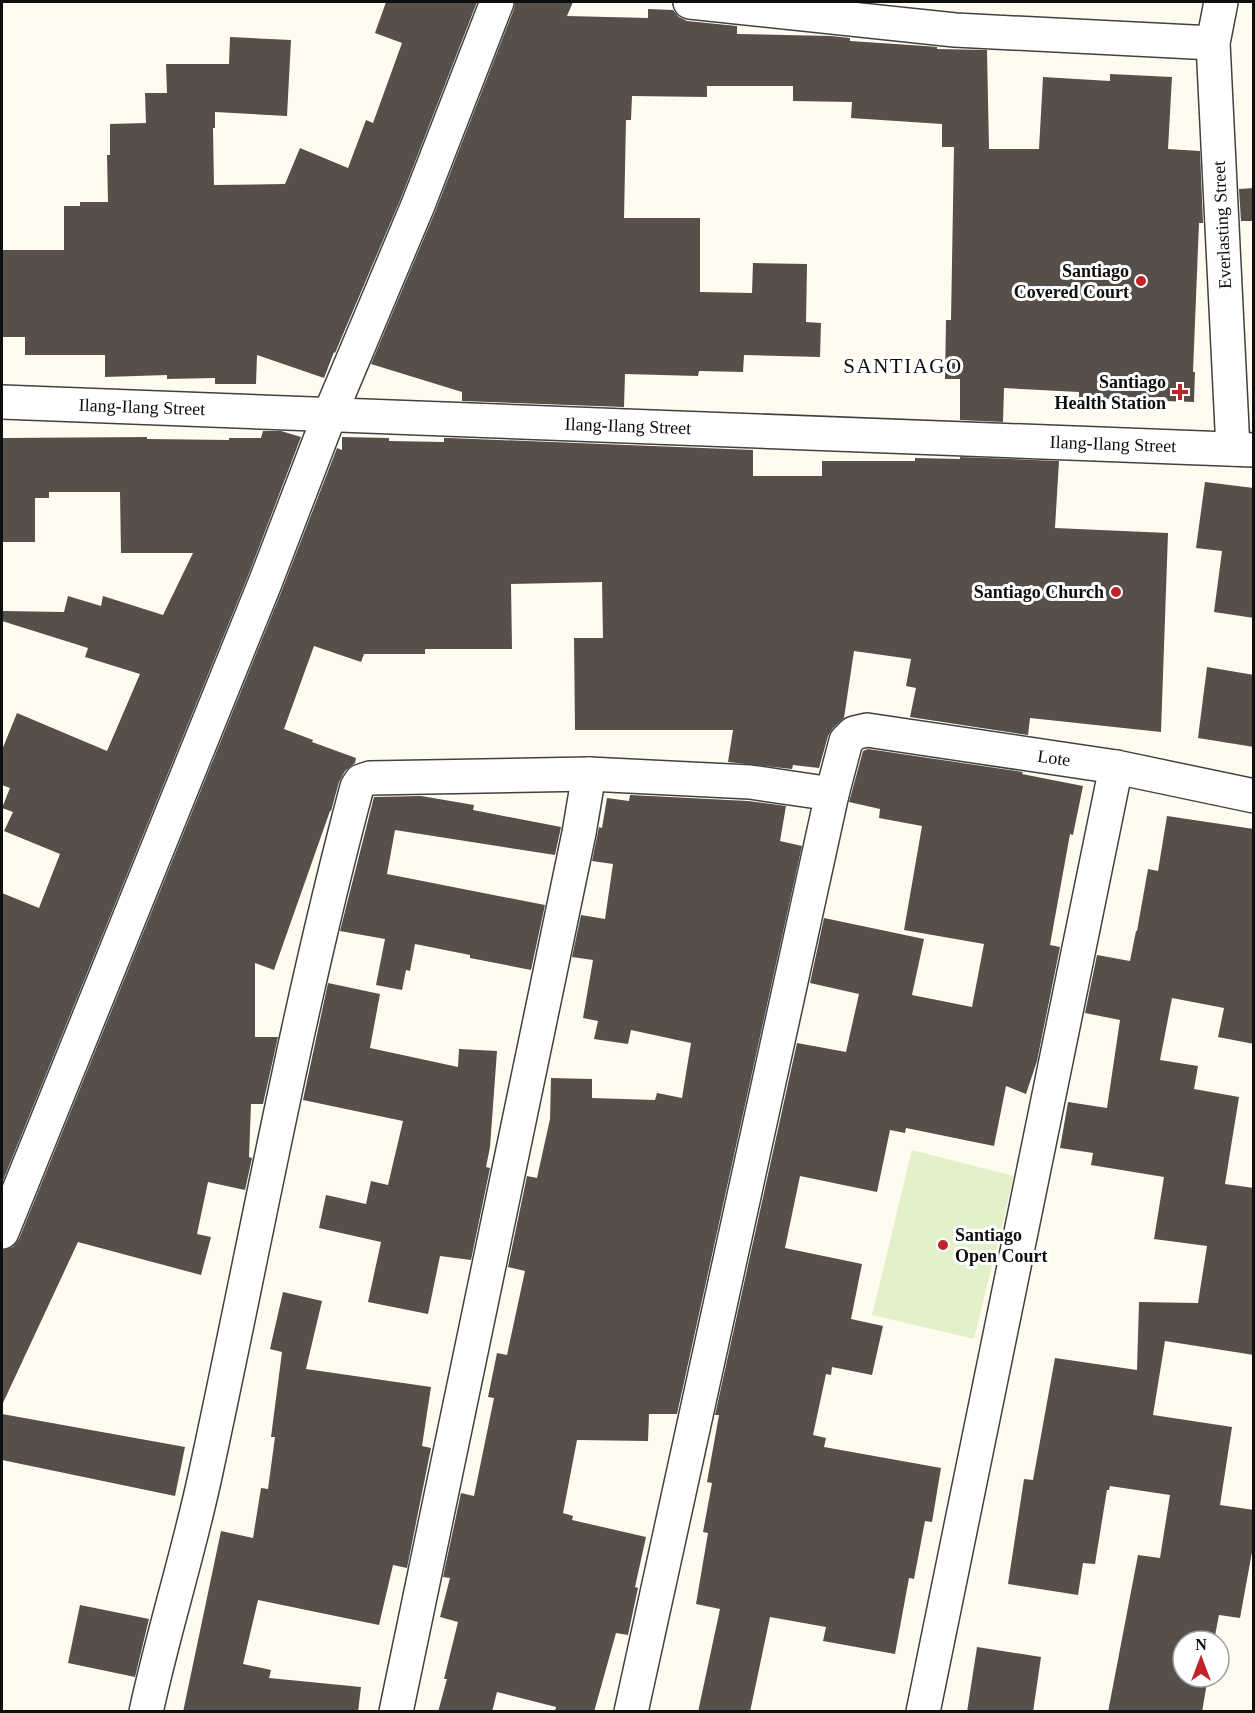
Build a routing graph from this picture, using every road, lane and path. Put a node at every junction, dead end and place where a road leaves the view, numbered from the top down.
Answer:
1 (497, 2) edge
2 (690, 2) edge
3 (1221, 2) edge
4 (729, 4) edge
5 (958, 16) edge
6 (1213, 43) junction
7 (2, 402) edge
8 (330, 414) junction
9 (1243, 450) edge
10 (1116, 767) junction
11 (589, 774) junction
12 (832, 794) junction
13 (1254, 796) edge
14 (2, 1232) edge
15 (146, 1712) edge
16 (396, 1712) edge
17 (632, 1712) edge
18 (923, 1712) edge

1 - 8 street
2 - 4 street
3 - 6 street, Everlasting Street
4 - 5 street
5 - 6 street
6 - 9 street, Everlasting Street
7 - 8 street, Ilang-Ilang Street
8 - 9 street, Ilang-Ilang Street
8 - 14 street
10 - 12 street, Lote
10 - 13 street, Lote
10 - 18 street
11 - 12 street
11 - 15 street
11 - 16 street
12 - 17 street

